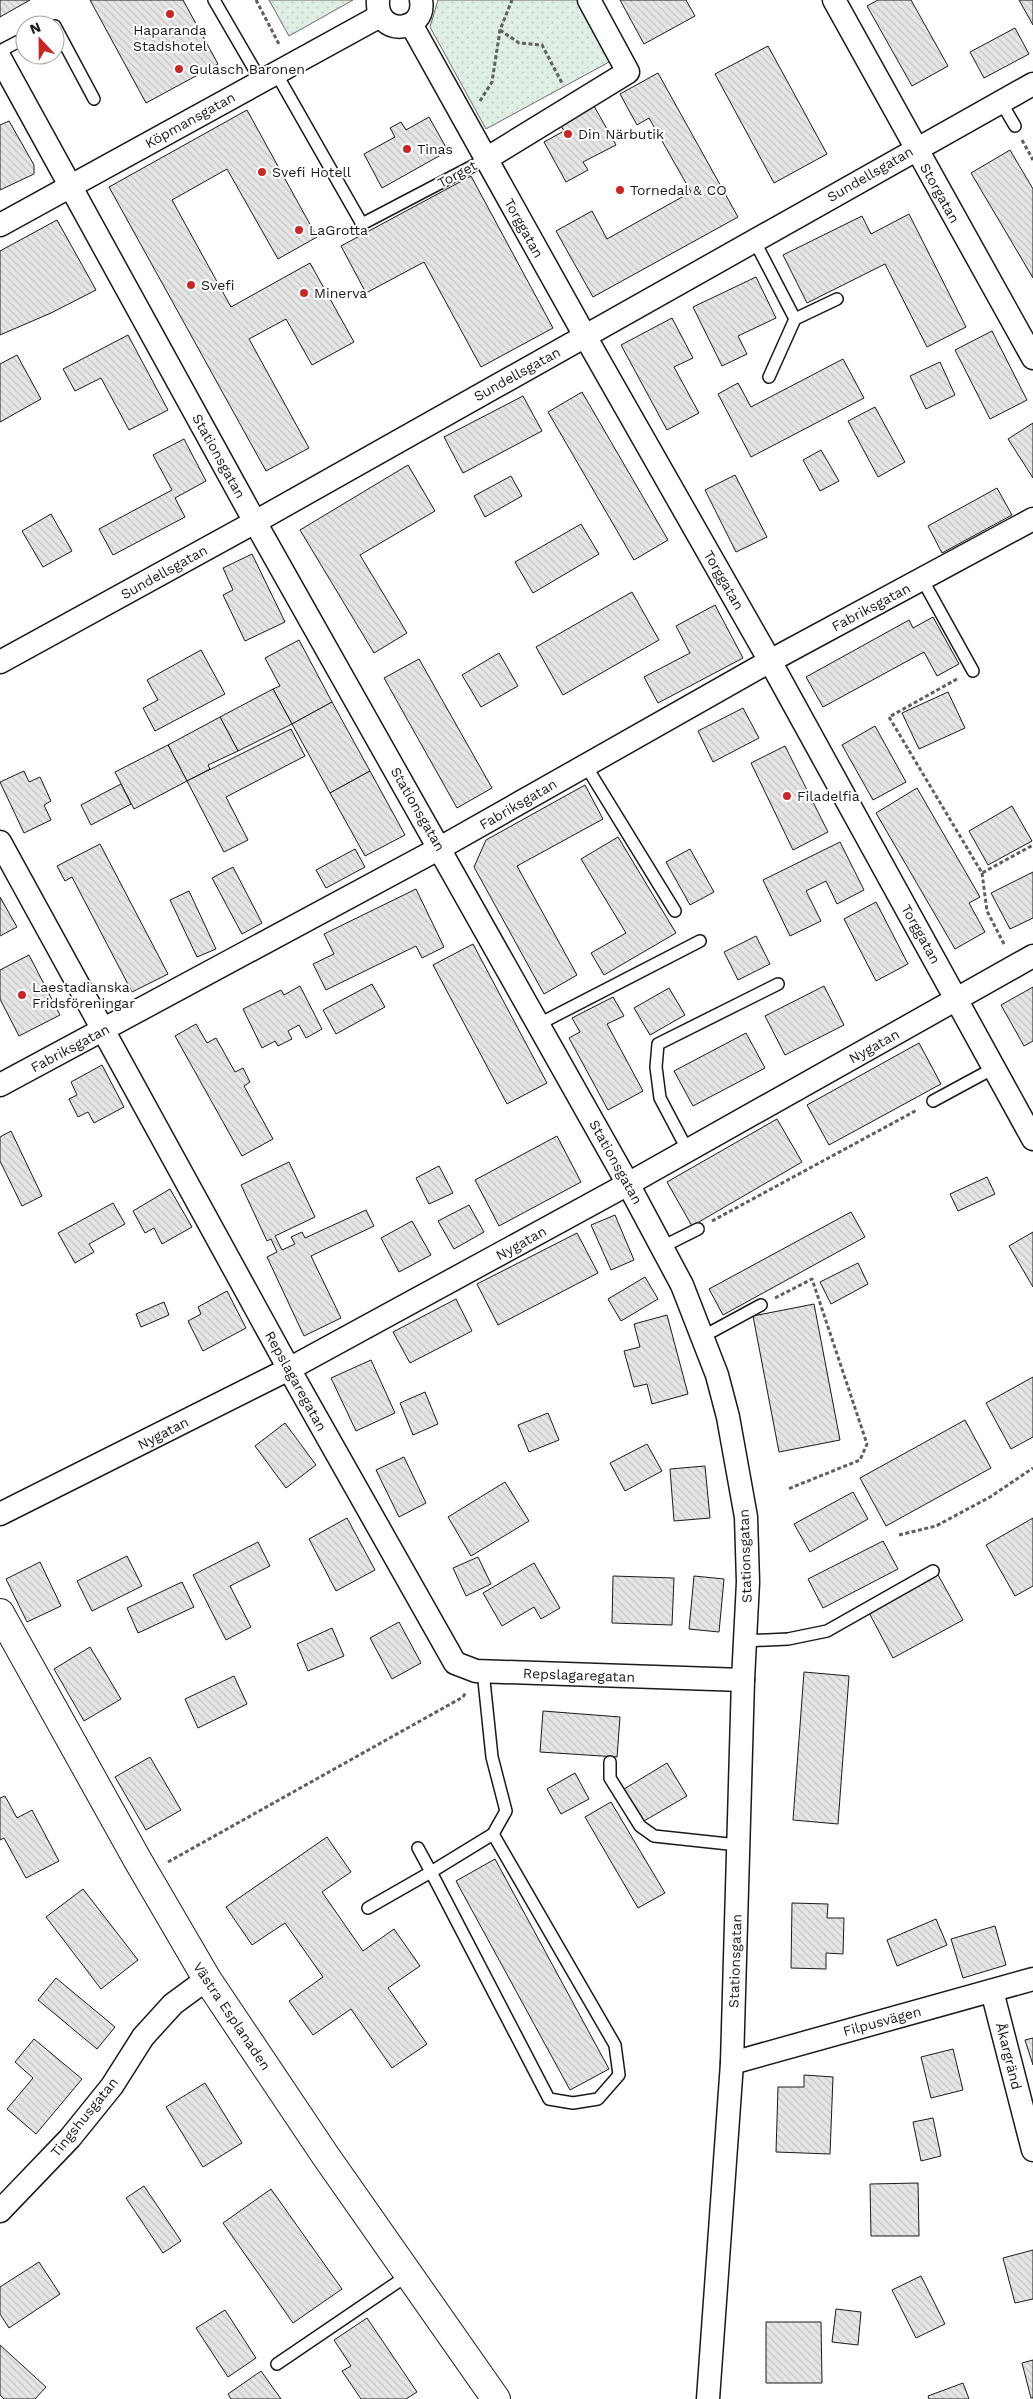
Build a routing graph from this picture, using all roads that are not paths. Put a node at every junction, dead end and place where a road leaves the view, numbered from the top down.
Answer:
1 (214, 0) edge
2 (421, 0) edge
3 (589, 0) edge
4 (834, 0) edge
5 (379, 8) edge
6 (410, 24) junction
7 (15, 43) edge
8 (65, 44) edge
9 (0, 51) edge
10 (0, 58) edge
11 (269, 77) junction
12 (1033, 84) edge
13 (94, 99) dead end
14 (1001, 102) junction
15 (1015, 126) dead end
16 (915, 148) junction
17 (486, 159) junction
18 (70, 186) junction
19 (0, 225) edge
20 (754, 240) junction
21 (837, 299) dead end
22 (795, 318) junction
23 (585, 336) junction
24 (1033, 358) edge
25 (769, 378) dead end
26 (1033, 519) edge
27 (255, 522) junction
28 (922, 579) junction
29 (770, 661) junction
30 (0, 662) edge
31 (973, 671) road end
32 (586, 766) junction
33 (0, 842) edge
34 (440, 848) junction
35 (675, 911) dead end
36 (700, 941) dead end
37 (1024, 961) edge
38 (778, 984) dead end
39 (957, 999) junction
40 (539, 1024) junction
41 (103, 1031) junction
42 (994, 1068) junction
43 (0, 1085) edge
44 (933, 1101) road end
45 (1033, 1139) edge
46 (688, 1151) junction
47 (628, 1184) junction
48 (698, 1229) road end
49 (662, 1247) junction
50 (761, 1305) road end
51 (702, 1337) junction
52 (289, 1369) junction
53 (0, 1514) edge
54 (933, 1571) dead end
55 (0, 1613) edge
56 (745, 1641) junction
57 (479, 1671) junction
58 (743, 1680) junction
59 (610, 1762) dead end
60 (493, 1834) junction
61 (738, 1845) junction
62 (418, 1848) dead end
63 (431, 1872) junction
64 (368, 1908) dead end
65 (207, 1978) junction
66 (1033, 1979) edge
67 (992, 1991) junction
68 (732, 2063) junction
69 (1033, 2150) edge
70 (0, 2211) edge
71 (408, 2275) junction
72 (278, 2364) dead end
73 (496, 2399) edge
74 (708, 2399) edge

1 - 11 lane, Torget
2 - 6 street
3 - 17 street, Torget
4 - 16 street, Storgatan
5 - 6 street
5 - 11 street, Köpmansgatan
6 - 17 street, Torggatan
7 - 9 lane
8 - 13 lane
10 - 18 street, Stationsgatan
11 - 17 lane, Torget
11 - 18 street, Köpmansgatan
12 - 14 street, Sundellsgatan
14 - 15 lane
14 - 16 street, Sundellsgatan
16 - 20 street, Sundellsgatan
16 - 24 street, Storgatan
17 - 23 street, Torggatan
18 - 19 street, Köpmansgatan
18 - 27 street, Stationsgatan
20 - 22 lane
20 - 23 street, Sundellsgatan
21 - 22 lane
22 - 25 lane
23 - 27 street, Sundellsgatan
23 - 29 street, Torggatan
26 - 28 street, Fabriksgatan
27 - 30 street, Sundellsgatan
27 - 34 street, Stationsgatan
28 - 29 street, Fabriksgatan
28 - 31 lane
29 - 32 street, Fabriksgatan
29 - 39 street, Torggatan
32 - 34 street, Fabriksgatan
32 - 35 lane
33 - 41 street, Repslagaregatan
34 - 40 street, Stationsgatan
34 - 41 street, Fabriksgatan
36 - 40 lane
37 - 39 street, Nygatan
38 - 46 lane
39 - 42 street, Torggatan
39 - 46 street, Nygatan
40 - 47 street, Stationsgatan
41 - 43 street, Fabriksgatan
41 - 52 street, Repslagaregatan
42 - 44 lane
42 - 45 street, Torggatan
46 - 47 street, Nygatan
47 - 49 street, Stationsgatan
47 - 52 street, Nygatan
48 - 49 lane
49 - 51 street, Stationsgatan
50 - 51 lane
51 - 56 street, Stationsgatan
52 - 53 street, Nygatan
52 - 57 street, Repslagaregatan
54 - 56 lane
55 - 65 street, Västra Esplanaden
56 - 58 street, Stationsgatan
57 - 58 street, Repslagaregatan
57 - 60 lane
58 - 61 street, Stationsgatan
59 - 61 lane
60 - 63 lane
60 - 63 lane
61 - 68 street, Stationsgatan
62 - 63 lane
63 - 64 lane
65 - 70 street, Tingshusgatan
65 - 71 street, Västra Esplanaden
66 - 67 street, Filpusvägen
67 - 68 street, Filpusvägen
67 - 69 street, Åkargränd
68 - 74 street, Stationsgatan
71 - 72 lane
71 - 73 street, Västra Esplanaden

